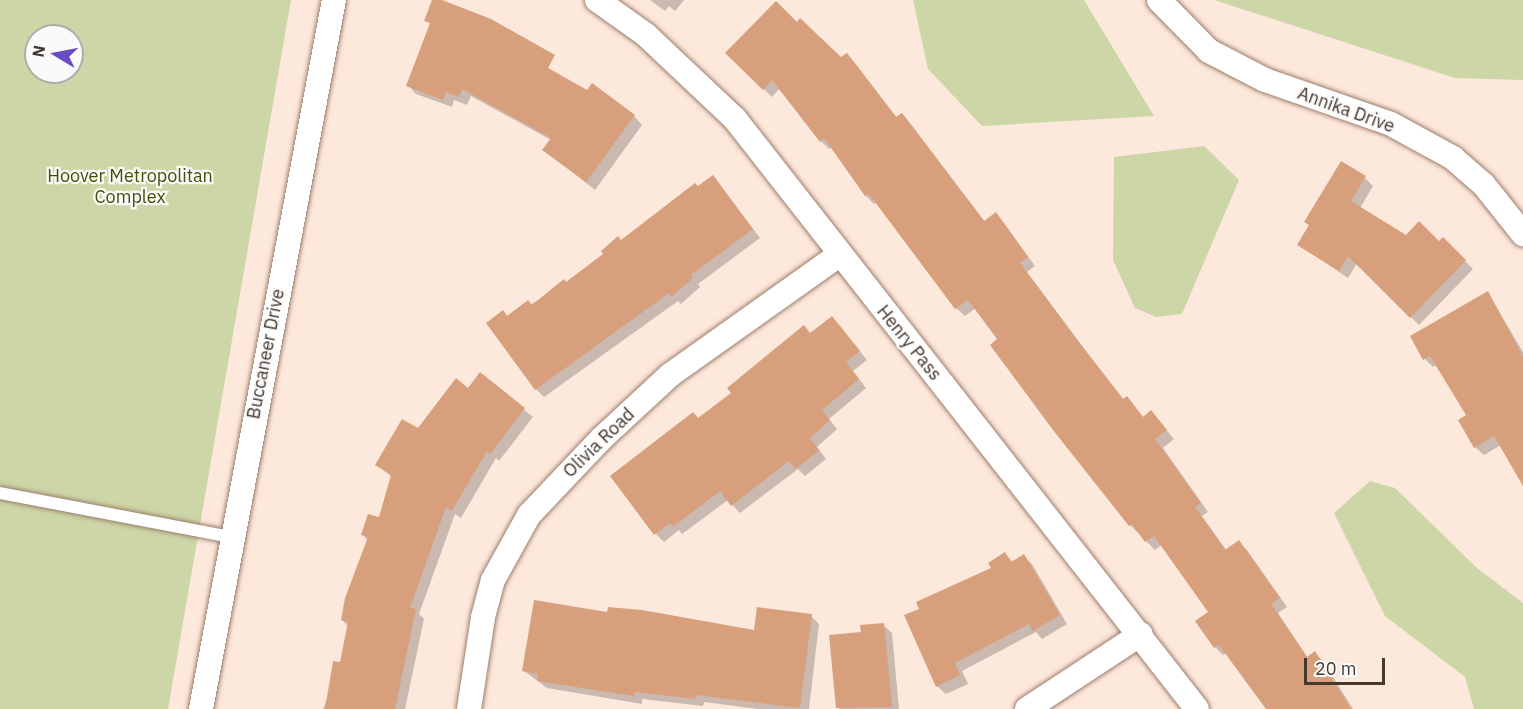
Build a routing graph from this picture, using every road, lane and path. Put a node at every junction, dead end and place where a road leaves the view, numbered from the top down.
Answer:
1 (334, 0) edge
2 (597, 0) edge
3 (1159, 0) edge
4 (1523, 234) edge
5 (839, 255) junction
6 (0, 493) edge
7 (231, 537) junction
8 (1141, 634) junction
9 (201, 709) edge
10 (469, 709) edge
11 (1028, 709) edge
12 (1197, 709) edge

1 - 7 street, Buccaneer Drive
2 - 5 street, Henry Pass
3 - 4 street, Annika Drive
5 - 8 street, Henry Pass
5 - 10 street, Olivia Road
6 - 7 lane
7 - 9 street, Buccaneer Drive
8 - 11 street
8 - 12 street, Henry Pass

